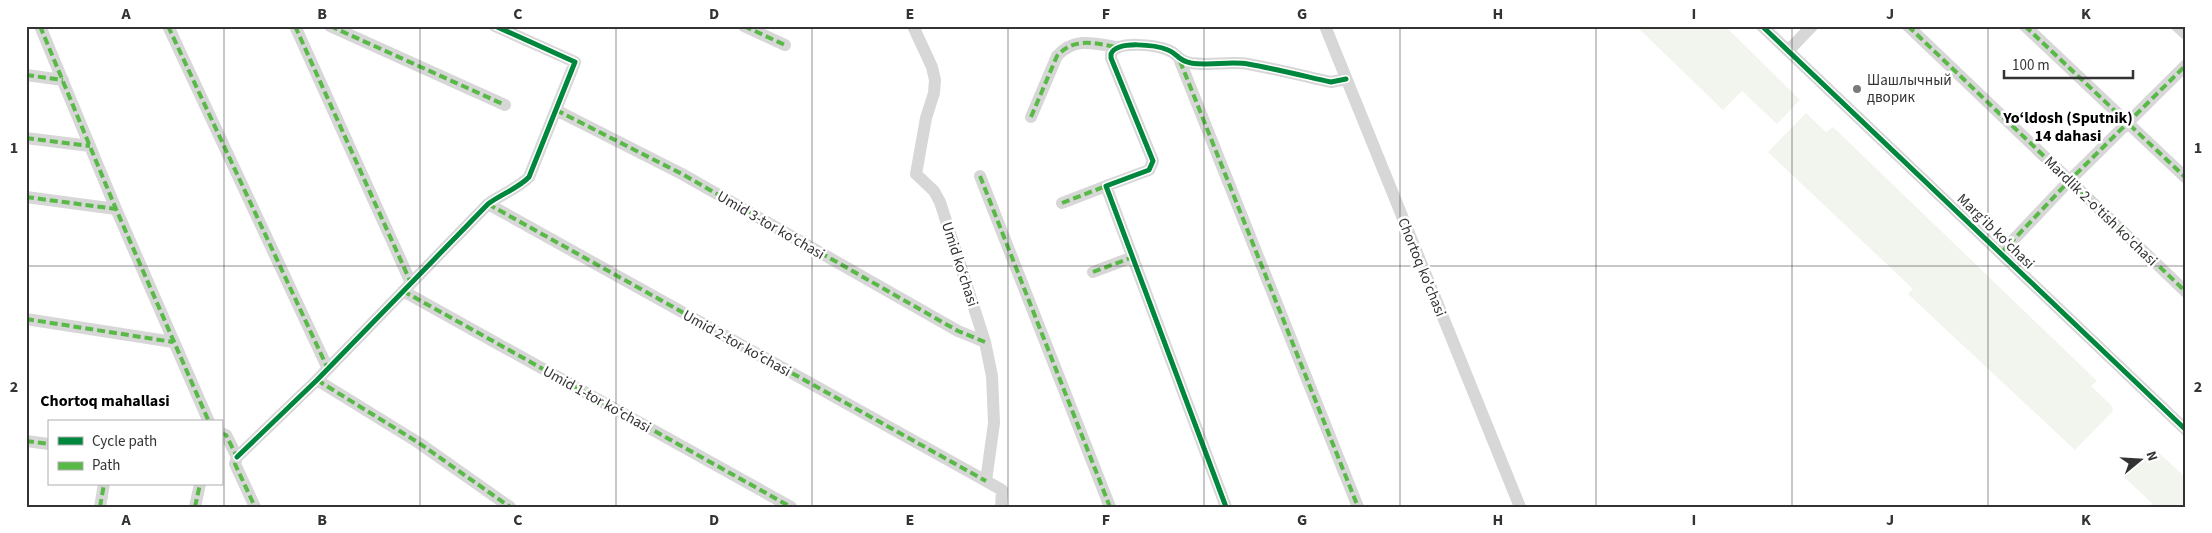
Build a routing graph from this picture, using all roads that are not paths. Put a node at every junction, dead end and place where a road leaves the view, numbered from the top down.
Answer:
1 (40, 26) edge
2 (168, 26) edge
3 (295, 26) edge
4 (330, 26) edge
5 (496, 26) edge
6 (744, 26) edge
7 (913, 26) edge
8 (1325, 26) edge
9 (1762, 26) edge
10 (1812, 26) edge
11 (1908, 26) edge
12 (2025, 26) edge
13 (2177, 26) edge
14 (2186, 34) edge
15 (785, 45) dead end
16 (1116, 47) junction
17 (1788, 51) junction
18 (1180, 61) junction
19 (2186, 65) edge
20 (26, 75) edge
21 (1346, 79) junction
22 (63, 80) junction
23 (505, 105) dead end
24 (556, 110) junction
25 (1031, 117) dead end
26 (2127, 123) junction
27 (26, 138) edge
28 (90, 146) junction
29 (980, 176) dead end
30 (2186, 178) edge
31 (2070, 180) junction
32 (1106, 186) junction
33 (26, 197) edge
34 (1062, 203) dead end
35 (488, 204) junction
36 (116, 210) junction
37 (2001, 254) junction
38 (1133, 257) junction
39 (1093, 272) dead end
40 (407, 287) junction
41 (2186, 292) edge
42 (26, 319) edge
43 (173, 342) junction
44 (985, 342) junction
45 (328, 369) junction
46 (317, 380) junction
47 (208, 420) edge
48 (2186, 430) edge
49 (222, 433) edge
50 (26, 441) edge
51 (48, 444) edge
52 (237, 457) junction
53 (986, 481) junction
54 (104, 486) edge
55 (200, 486) edge
56 (100, 507) edge
57 (196, 507) edge
58 (255, 507) edge
59 (510, 507) edge
60 (791, 507) edge
61 (1001, 507) edge
62 (1110, 507) edge
63 (1226, 507) edge
64 (1358, 507) edge
65 (1520, 507) edge

1 - 22 street
2 - 45 street
3 - 40 street
4 - 23 street
5 - 24 street
6 - 15 street
7 - 44 street, Umid ko‘chasi
8 - 21 street, Chortoq ko'chasi
9 - 17 street, Marg‘ib ko‘chasi
10 - 17 street
11 - 31 street, Mardlik 2-o'tish ko'chasi
12 - 26 street
13 - 14 street
16 - 18 street
16 - 25 street
16 - 32 street
17 - 37 street, Marg‘ib ko‘chasi
18 - 21 street
18 - 64 street
19 - 26 street
20 - 22 street
21 - 65 street, Chortoq ko'chasi
22 - 28 street
24 - 35 street
24 - 44 street, Umid 3-tor koʻchasi
26 - 30 street
26 - 31 street
27 - 28 street
28 - 36 street
29 - 62 street
31 - 37 street
31 - 41 street, Mardlik 2-o'tish ko'chasi
32 - 34 street
32 - 38 street
33 - 36 street
35 - 40 street
35 - 53 street, Umid 2-tor koʻchasi
36 - 43 street
37 - 48 street, Marg‘ib ko‘chasi
38 - 39 street
38 - 63 street
40 - 45 street
40 - 60 street, Umid 1-tor koʻchasi
42 - 43 street
43 - 47 street
44 - 53 street, Umid ko‘chasi
45 - 46 street
46 - 52 street
46 - 59 street
49 - 52 street
50 - 51 street
52 - 58 street
53 - 61 street
54 - 56 street
55 - 57 street

